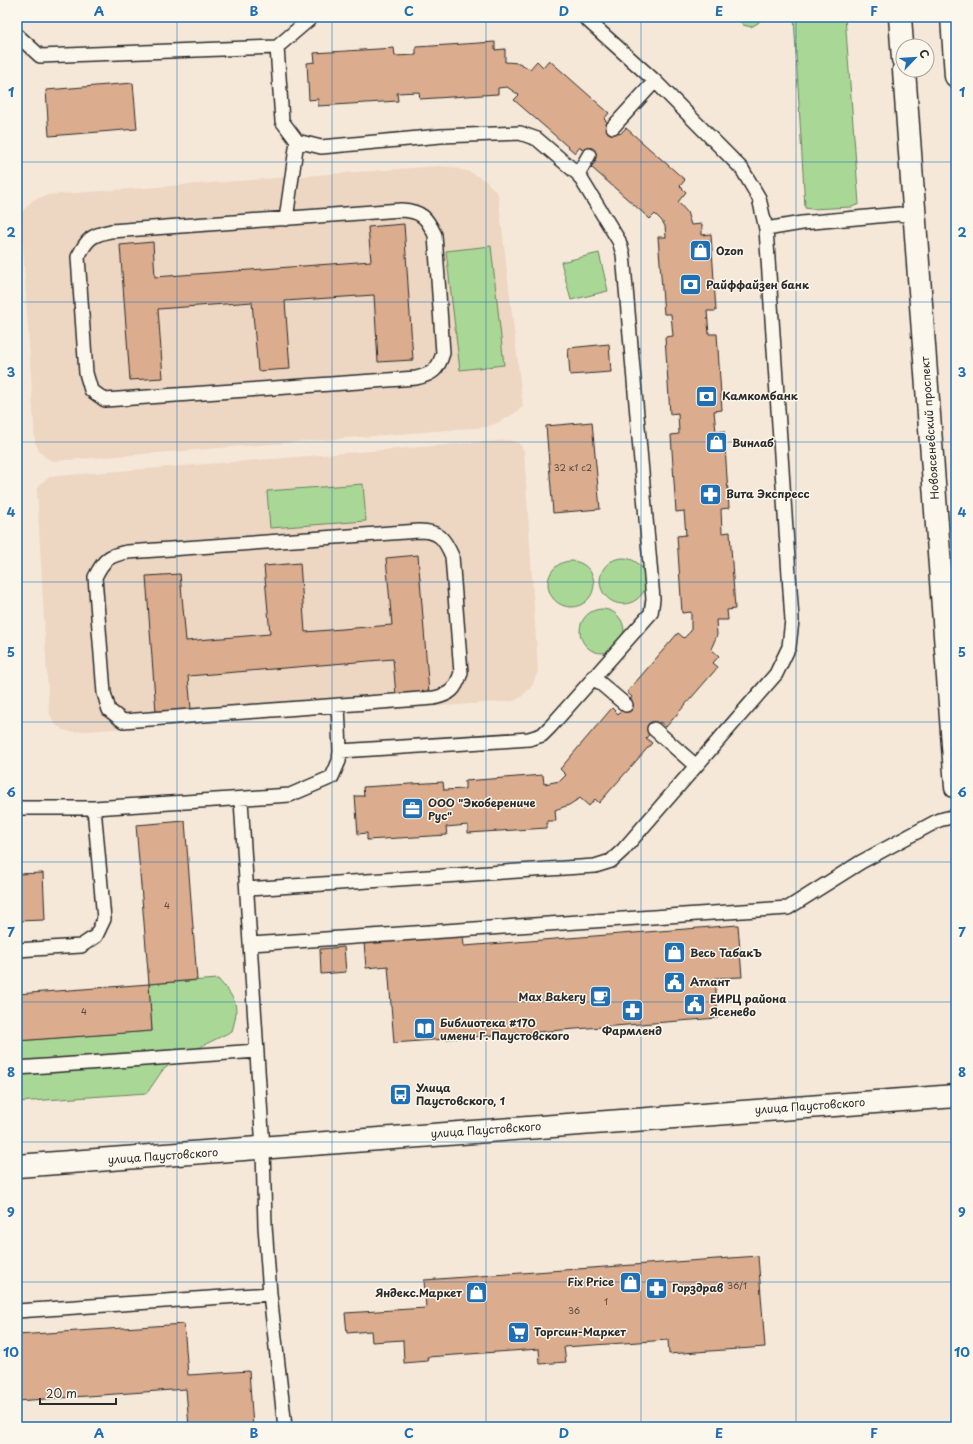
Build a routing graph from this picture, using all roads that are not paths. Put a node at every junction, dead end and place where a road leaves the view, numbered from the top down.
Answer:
1 (312, 17) edge
2 (584, 17) edge
3 (900, 17) edge
4 (952, 17) edge
5 (17, 35) edge
6 (902, 38) edge
7 (277, 47) junction
8 (956, 76) edge
9 (905, 78) edge
10 (655, 81) junction
11 (613, 127) dead end
12 (297, 141) junction
13 (589, 155) dead end
14 (578, 174) junction
15 (915, 217) junction
16 (286, 219) junction
17 (766, 228) junction
18 (593, 677) junction
19 (338, 705) junction
20 (626, 705) dead end
21 (654, 729) dead end
22 (340, 751) junction
23 (696, 766) junction
24 (956, 787) edge
25 (241, 800) junction
26 (17, 808) edge
27 (94, 808) junction
28 (956, 816) edge
29 (247, 889) junction
30 (251, 944) junction
31 (17, 950) edge
32 (257, 1051) junction
33 (17, 1068) edge
34 (956, 1096) edge
35 (263, 1149) junction
36 (17, 1166) edge
37 (270, 1294) junction
38 (17, 1310) edge
39 (285, 1427) edge

1 - 7 lane
2 - 10 lane
3 - 6 main road
4 - 8 main road
5 - 7 lane
7 - 12 lane
9 - 15 main road, Новоясеневский проспект
10 - 11 lane
10 - 17 lane
12 - 14 lane
12 - 16 lane
13 - 14 lane
14 - 18 lane
15 - 17 lane
15 - 24 main road, Новоясеневский проспект
16 - 16 lane
17 - 23 lane
18 - 20 lane
18 - 22 lane
19 - 19 lane
19 - 22 lane
21 - 23 lane
22 - 25 lane
23 - 29 lane
25 - 27 lane
25 - 29 lane
26 - 27 lane
27 - 31 lane
28 - 30 lane
29 - 30 lane
30 - 32 lane
32 - 33 lane
32 - 35 lane
34 - 35 main road, улица Паустовского
35 - 36 main road, улица Паустовского
35 - 37 lane
37 - 38 lane
37 - 39 lane

